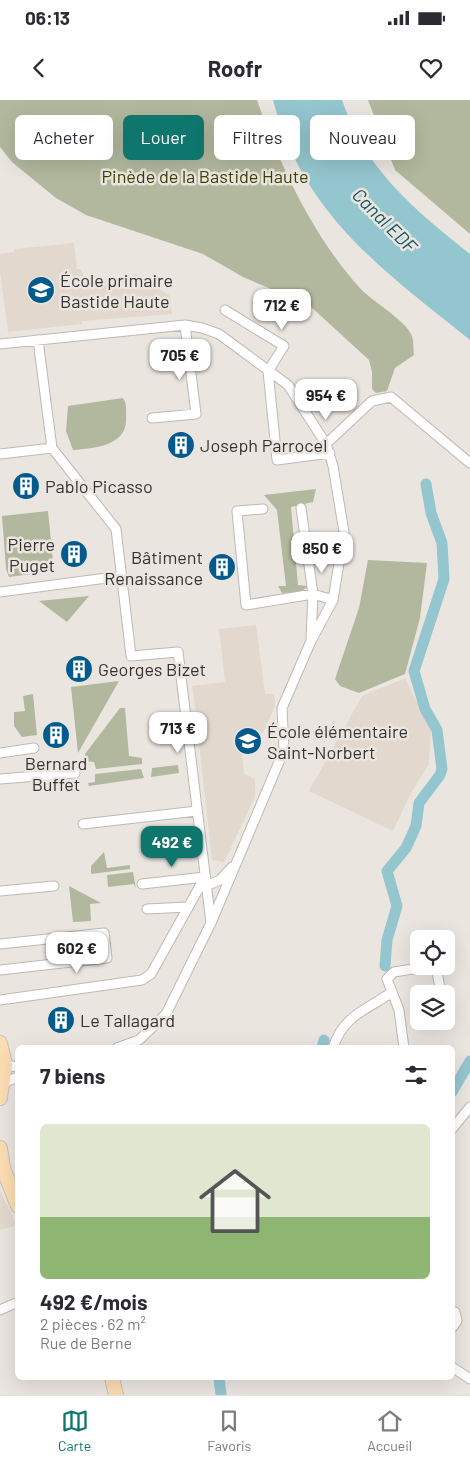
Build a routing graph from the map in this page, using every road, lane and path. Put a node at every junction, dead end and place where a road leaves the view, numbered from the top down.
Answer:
1 (225, 310) dead end
2 (185, 325) junction
3 (38, 340) junction
4 (0, 344) edge
5 (268, 371) junction
6 (152, 418) dead end
7 (52, 448) junction
8 (328, 448) junction
9 (0, 454) edge
10 (470, 463) edge
11 (301, 508) dead end
12 (263, 509) dead end
13 (122, 576) junction
14 (0, 592) edge
15 (313, 594) junction
16 (334, 600) junction
17 (311, 641) junction
18 (34, 748) dead end
19 (0, 753) edge
20 (75, 773) dead end
21 (0, 779) edge
22 (197, 811) junction
23 (83, 824) dead end
24 (235, 863) junction
25 (206, 881) junction
26 (142, 884) dead end
27 (54, 886) dead end
28 (0, 891) edge
29 (187, 907) junction
30 (147, 909) dead end
31 (211, 923) junction
32 (0, 944) edge
33 (0, 970) edge
34 (410, 970) edge
35 (392, 992) junction
36 (0, 1000) edge
37 (0, 1042) edge
38 (125, 1045) edge
39 (335, 1045) edge
40 (404, 1045) edge
41 (6, 1063) edge
42 (15, 1078) edge
43 (2, 1083) junction
44 (0, 1098) edge
45 (470, 1106) edge
46 (455, 1125) edge
47 (0, 1148) edge
48 (2, 1165) edge
49 (15, 1198) edge
50 (15, 1303) edge
51 (0, 1310) edge
52 (455, 1312) edge
53 (455, 1324) edge
54 (455, 1369) edge
55 (470, 1379) edge
56 (112, 1380) edge
57 (120, 1380) edge
58 (116, 1395) edge
59 (124, 1395) edge

1 - 5 street
2 - 3 street
2 - 5 street
2 - 6 street
3 - 4 street
3 - 7 street
5 - 8 street
5 - 8 street
7 - 9 street
7 - 13 street
8 - 10 street
8 - 16 street
11 - 15 street
12 - 15 street
13 - 14 street
13 - 22 street
15 - 16 street
15 - 17 street
16 - 17 street
17 - 24 street
18 - 19 street
20 - 21 street
22 - 23 street
22 - 25 street
24 - 25 street
24 - 31 street
25 - 26 street
25 - 29 street
25 - 31 street
27 - 28 street
29 - 30 street
29 - 36 street
31 - 38 street
32 - 33 street
34 - 35 street
35 - 39 street
35 - 40 street
37 - 41 main road
41 - 43 main road
42 - 43 street
43 - 44 main road
45 - 46 street
47 - 48 main road
48 - 49 main road
50 - 51 street
52 - 53 street
54 - 55 street
56 - 58 main road
57 - 59 main road

